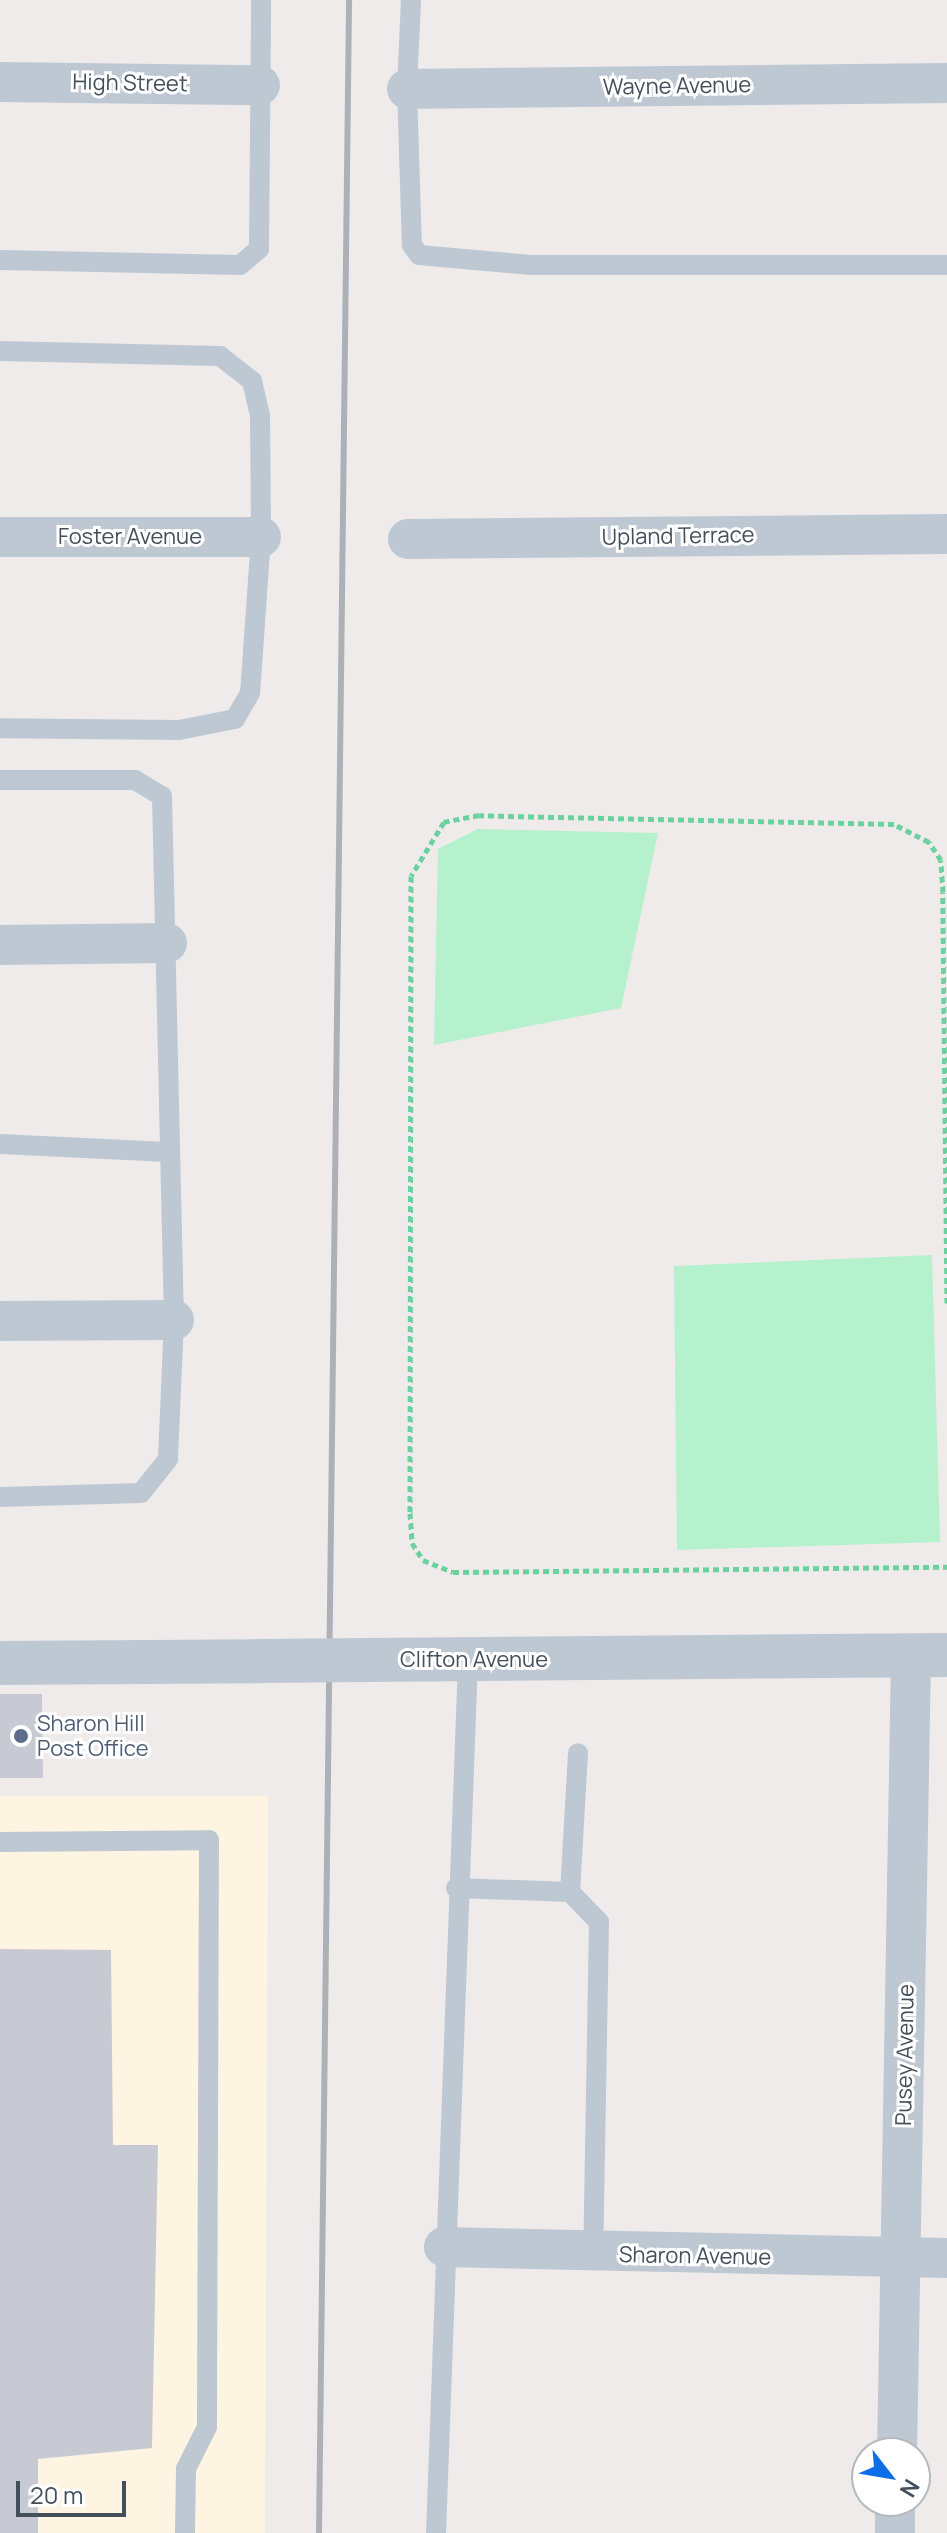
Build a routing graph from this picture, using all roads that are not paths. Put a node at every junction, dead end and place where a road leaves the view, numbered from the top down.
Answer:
1 (261, 0) edge
2 (411, 0) edge
3 (0, 82) edge
4 (947, 83) edge
5 (260, 85) junction
6 (407, 89) junction
7 (0, 260) edge
8 (947, 265) edge
9 (0, 351) edge
10 (947, 534) edge
11 (0, 537) edge
12 (261, 537) junction
13 (408, 539) dead end
14 (0, 728) edge
15 (0, 780) edge
16 (167, 943) junction
17 (0, 945) edge
18 (0, 1144) edge
19 (168, 1152) junction
20 (174, 1320) junction
21 (0, 1321) edge
22 (0, 1497) edge
23 (929, 1656) edge
24 (468, 1660) junction
25 (0, 1663) edge
26 (578, 1753) dead end
27 (0, 1842) edge
28 (456, 1888) junction
29 (570, 1892) junction
30 (444, 2247) junction
31 (593, 2255) junction
32 (947, 2258) edge
33 (903, 2259) junction
34 (897, 2437) edge
35 (185, 2533) edge
36 (436, 2533) edge

1 - 5 lane
2 - 6 lane
3 - 5 street, High Street
4 - 6 street, Wayne Avenue
5 - 7 lane
6 - 8 lane
9 - 12 lane
10 - 13 street, Upland Terrace
11 - 12 street, Foster Avenue
12 - 14 lane
15 - 16 lane
16 - 17 street
16 - 19 lane
18 - 19 lane
19 - 20 lane
20 - 21 street
20 - 22 lane
23 - 24 street, Clifton Avenue
23 - 33 street, Pusey Avenue
24 - 25 street, Clifton Avenue, bridge
24 - 28 lane
26 - 29 lane
27 - 35 lane
28 - 29 lane
28 - 30 lane
29 - 31 lane
30 - 31 street, Sharon Avenue
30 - 36 lane
31 - 33 street, Sharon Avenue
32 - 33 street, Sharon Avenue
33 - 34 street, Pusey Avenue

